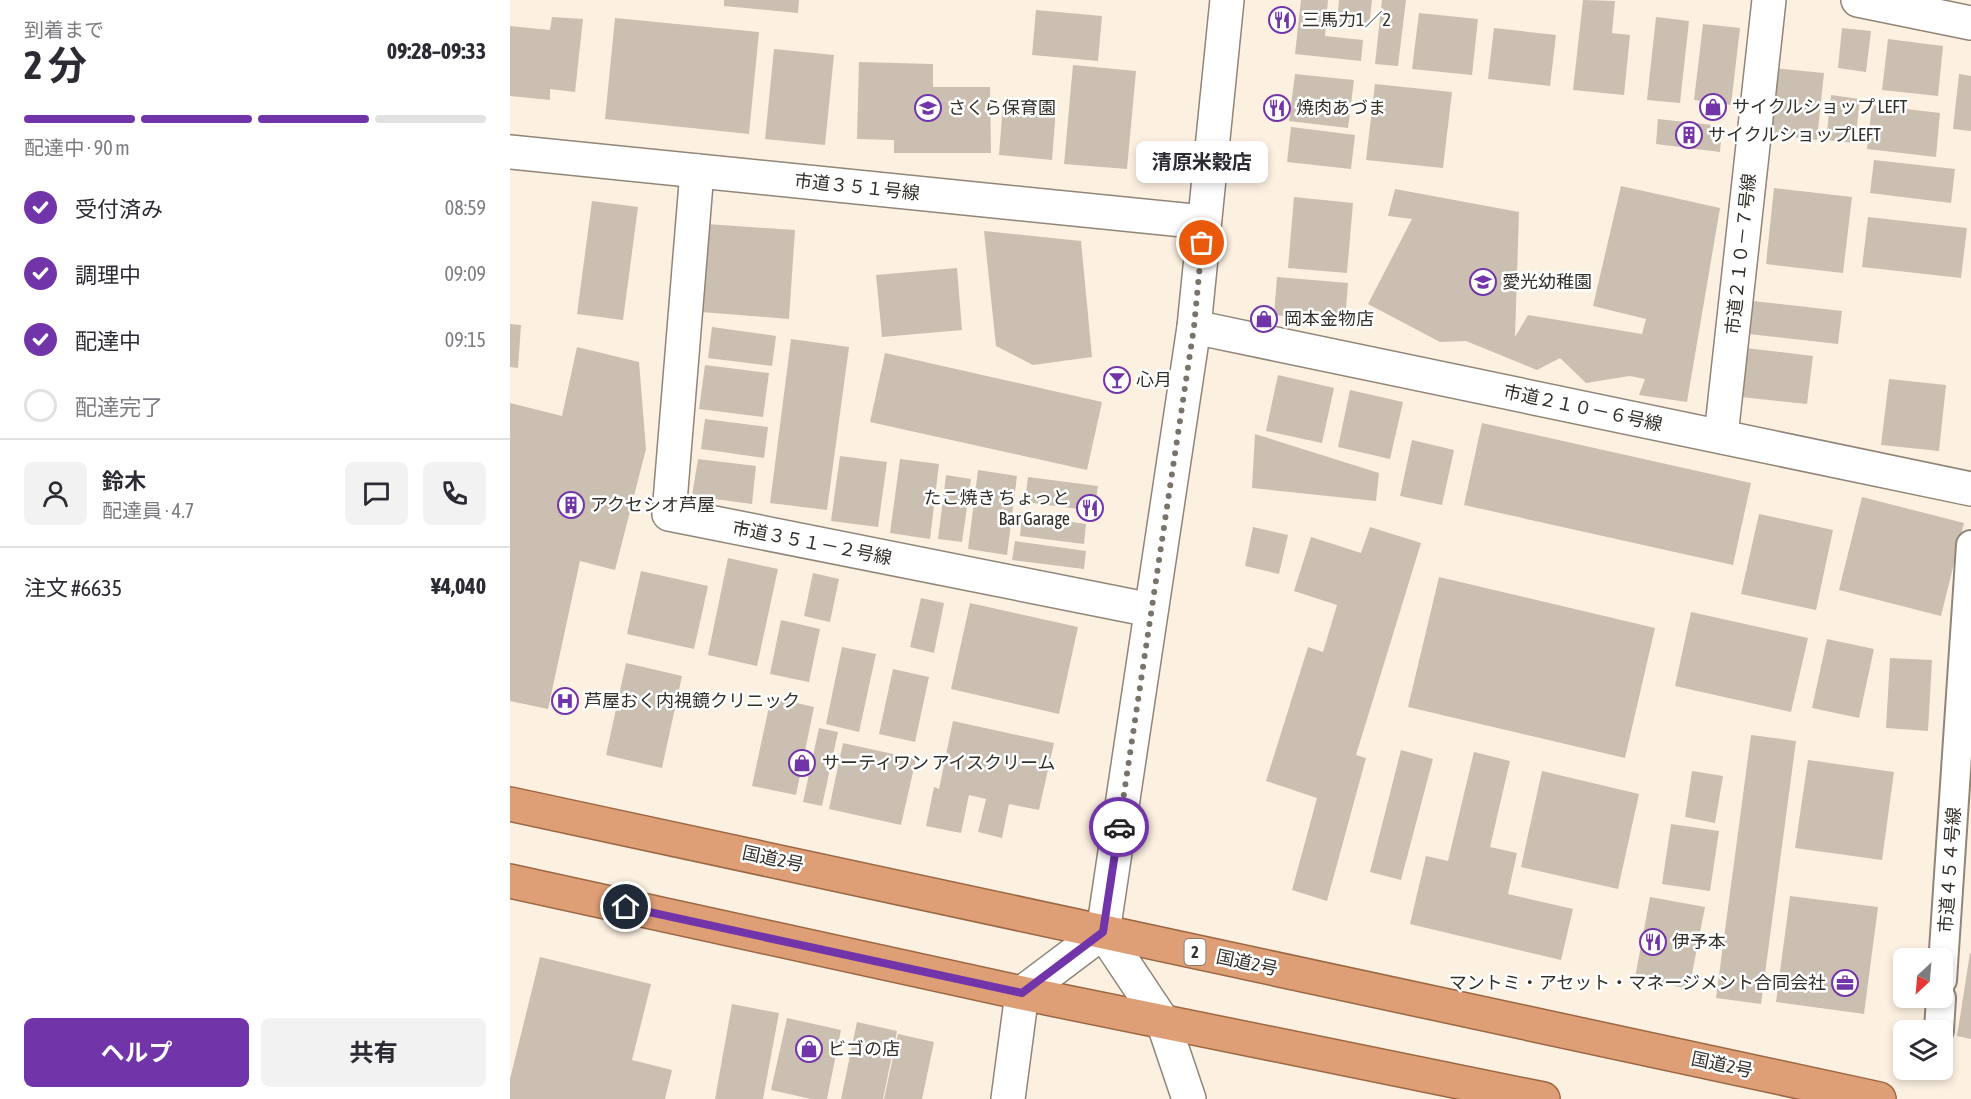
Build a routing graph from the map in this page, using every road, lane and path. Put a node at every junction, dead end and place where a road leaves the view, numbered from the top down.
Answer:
1 (1227, 0) edge
2 (1769, 0) edge
3 (1858, 0) edge
4 (1971, 23) edge
5 (510, 152) edge
6 (697, 171) junction
7 (1203, 222) junction
8 (1194, 327) junction
9 (1721, 436) junction
10 (1971, 489) edge
11 (1971, 545) edge
12 (1151, 610) junction
13 (510, 804) edge
14 (510, 881) edge
15 (1103, 932) junction
16 (1944, 948) edge
17 (1022, 993) junction
18 (1162, 1022) junction
19 (1008, 1099) edge
20 (1189, 1099) edge
21 (1543, 1099) edge
22 (1879, 1099) edge

1 - 7 street
2 - 9 street, 市道２１０－７号線
3 - 4 street
5 - 6 street, 市道３５１号線
6 - 7 street, 市道３５１号線
6 - 12 street, 市道３５１－２号線
7 - 8 street
8 - 9 street, 市道２１０－６号線
8 - 12 street
9 - 10 street, 市道２１０－６号線
11 - 16 lane, 市道４５４号線
12 - 15 street
13 - 15 highway, 国道2号 / 2
14 - 17 highway
15 - 17 street
15 - 18 street
15 - 22 highway, 国道2号 / 2
17 - 18 highway
17 - 19 street
18 - 20 street
18 - 21 highway

